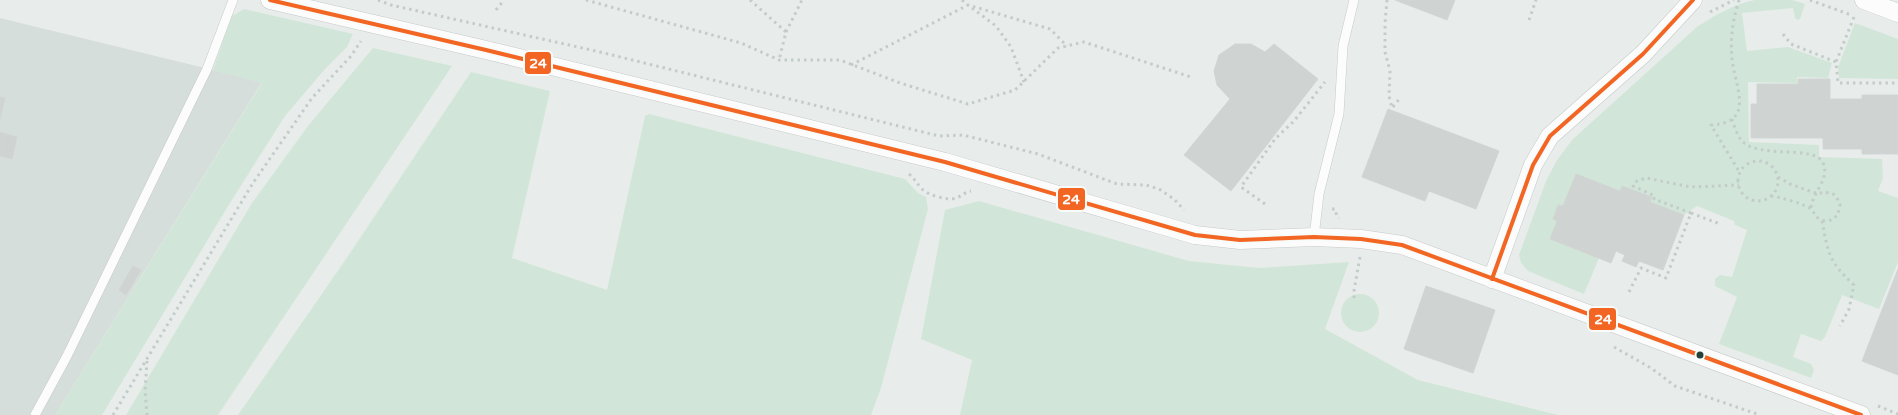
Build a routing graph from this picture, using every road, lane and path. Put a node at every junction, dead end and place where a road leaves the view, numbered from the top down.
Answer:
1 (233, 0) edge
2 (270, 0) edge
3 (378, 0) edge
4 (504, 0) edge
5 (586, 0) edge
6 (750, 0) edge
7 (802, 0) edge
8 (962, 0) edge
9 (1354, 0) edge
10 (1387, 0) edge
11 (1536, 0) edge
12 (1693, 0) edge
13 (1739, 0) edge
14 (1864, 0) edge
15 (968, 5) junction
16 (496, 10) dead end
17 (1898, 13) edge
18 (1854, 17) dead end
19 (1529, 20) dead end
20 (786, 32) junction
21 (1783, 34) dead end
22 (1067, 46) junction
23 (779, 60) junction
24 (1836, 62) junction
25 (851, 65) junction
26 (340, 67) dead end
27 (1191, 77) dead end
28 (1327, 79) dead end
29 (1024, 82) junction
30 (1898, 83) edge
31 (1401, 97) dead end
32 (1732, 119) junction
33 (1740, 173) junction
34 (1778, 177) junction
35 (1739, 185) junction
36 (1818, 194) junction
37 (1771, 196) junction
38 (1265, 204) dead end
39 (1317, 206) junction
40 (1812, 210) junction
41 (1691, 213) junction
42 (1188, 214) dead end
43 (1344, 220) dead end
44 (1822, 220) junction
45 (1720, 224) dead end
46 (1314, 237) junction
47 (1360, 256) dead end
48 (1492, 279) junction
49 (1629, 292) dead end
50 (1354, 298) dead end
51 (1840, 326) dead end
52 (147, 358) junction
53 (35, 415) edge
54 (113, 415) edge
55 (147, 415) edge
56 (1861, 415) edge

1 - 53 lane
2 - 46 street
3 - 42 path
4 - 16 path
5 - 23 path
6 - 20 path
7 - 20 path
8 - 15 path
9 - 39 lane
10 - 31 path
11 - 19 path
12 - 48 street
13 - 32 path
14 - 17 street
15 - 22 path
15 - 25 path
15 - 29 path
18 - 24 path
20 - 23 path
21 - 24 path
22 - 27 path
22 - 29 path
23 - 25 path
24 - 30 path
25 - 29 path
26 - 52 path
28 - 38 path
32 - 33 path
32 - 36 path
33 - 34 path
33 - 35 path
34 - 36 path
34 - 37 path
35 - 37 path
35 - 41 path
36 - 40 path
36 - 44 path
37 - 40 path
39 - 43 path
39 - 46 lane
40 - 44 path
41 - 45 path
41 - 49 path
44 - 51 path
46 - 48 street
47 - 50 path
48 - 56 street
52 - 54 path
52 - 55 path

